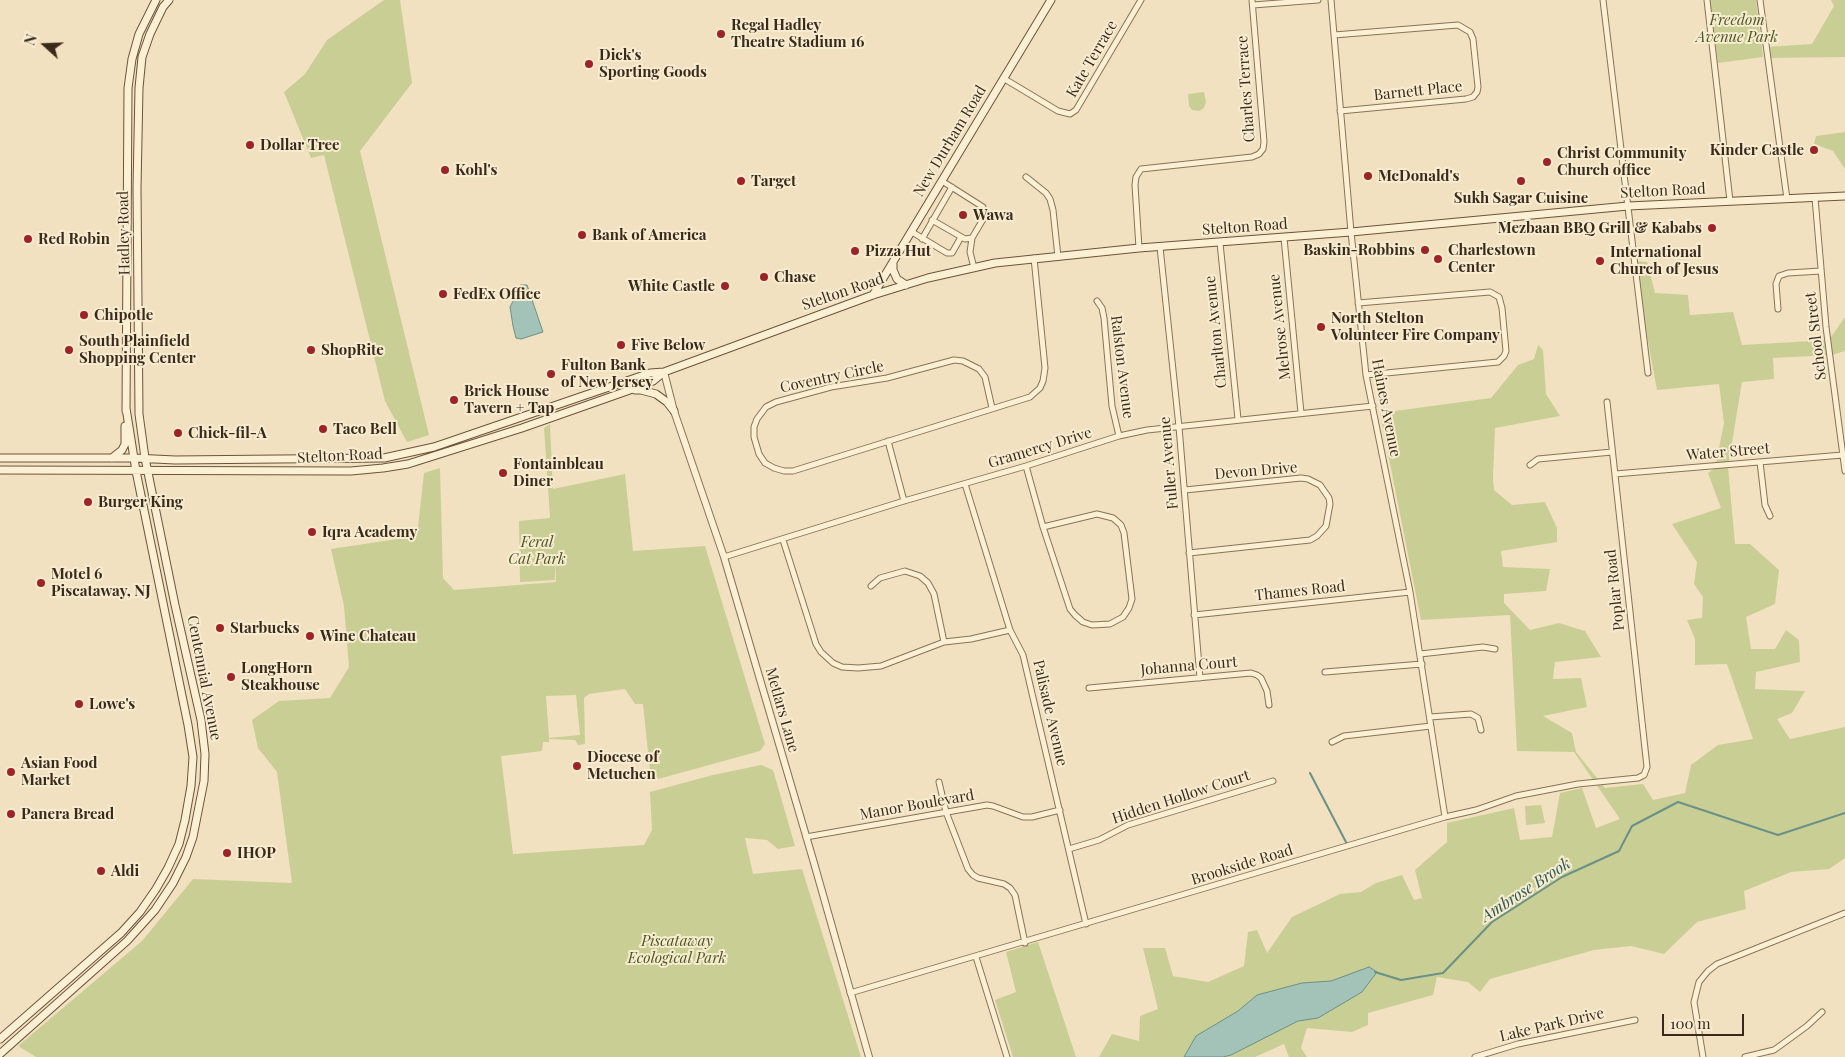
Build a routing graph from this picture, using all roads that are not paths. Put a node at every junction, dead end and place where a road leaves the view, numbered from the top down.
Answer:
1 (156, 0) edge
2 (168, 0) edge
3 (1051, 0) edge
4 (1141, 0) edge
5 (1318, 0) edge
6 (1331, 0) edge
7 (1603, 0) edge
8 (1706, 0) edge
9 (1760, 0) edge
10 (1252, 2) edge
11 (1334, 35) junction
12 (1003, 78) junction
13 (1340, 111) junction
14 (1026, 177) dead end
15 (942, 181) junction
16 (952, 187) junction
17 (1845, 196) edge
18 (1815, 198) junction
19 (1787, 199) junction
20 (1730, 201) junction
21 (1628, 206) junction
22 (932, 220) junction
23 (912, 232) junction
24 (1351, 232) junction
25 (961, 237) junction
26 (972, 238) junction
27 (1284, 238) junction
28 (922, 239) junction
29 (1220, 242) junction
30 (1160, 247) junction
31 (1139, 248) junction
32 (1058, 256) junction
33 (1034, 258) junction
34 (893, 263) junction
35 (974, 268) junction
36 (1821, 271) junction
37 (906, 285) junction
38 (873, 296) junction
39 (1097, 301) dead end
40 (1358, 303) junction
41 (1778, 309) dead end
42 (664, 372) junction
43 (1648, 373) dead end
44 (1366, 375) junction
45 (627, 391) junction
46 (1608, 402) dead end
47 (1373, 406) junction
48 (126, 408) junction
49 (992, 408) junction
50 (674, 411) junction
51 (1301, 413) junction
52 (1238, 419) junction
53 (1179, 426) junction
54 (1119, 436) junction
55 (888, 441) junction
56 (1612, 452) junction
57 (1844, 455) junction
58 (0, 458) edge
59 (112, 458) junction
60 (134, 458) junction
61 (145, 458) junction
62 (1760, 462) junction
63 (1530, 465) dead end
64 (1026, 466) junction
65 (0, 470) edge
66 (136, 471) junction
67 (148, 471) junction
68 (1845, 471) edge
69 (1615, 474) junction
70 (965, 484) junction
71 (1185, 490) junction
72 (904, 500) junction
73 (1770, 516) dead end
74 (1044, 527) junction
75 (783, 540) junction
76 (1189, 553) junction
77 (724, 557) junction
78 (871, 586) dead end
79 (1410, 592) junction
80 (1194, 615) junction
81 (1010, 630) junction
82 (944, 642) junction
83 (1495, 649) dead end
84 (1420, 654) junction
85 (1422, 664) junction
86 (1325, 672) dead end
87 (1200, 678) junction
88 (1089, 688) dead end
89 (1269, 704) dead end
90 (1430, 717) junction
91 (1432, 726) junction
92 (1481, 730) dead end
93 (1332, 742) dead end
94 (1644, 775) joint
95 (1273, 781) dead end
96 (939, 782) dead end
97 (1060, 810) junction
98 (946, 812) junction
99 (1445, 817) junction
100 (806, 836) junction
101 (1069, 849) junction
102 (1845, 913) edge
103 (1086, 924) junction
104 (1025, 943) junction
105 (976, 957) junction
106 (850, 993) junction
107 (1822, 1012) dead end
108 (1635, 1020) dead end
109 (0, 1039) edge
110 (1500, 1050) junction
111 (0, 1054) edge
112 (1501, 1056) edge
113 (869, 1057) edge
114 (1007, 1057) edge
115 (1475, 1057) edge
116 (1703, 1057) edge
117 (1745, 1057) edge

1 - 48 main road, Hadley Road
2 - 61 main road, Hadley Road
3 - 12 main road, New Durham Road
4 - 12 street, Kate Terrace
5 - 10 street
6 - 11 street, Haines Avenue
7 - 21 street
8 - 20 street
9 - 19 street
10 - 31 street, Charles Terrace
11 - 13 street, Haines Avenue
11 - 13 street, Barnett Place
12 - 15 main road, New Durham Road
13 - 24 street, Haines Avenue
14 - 32 street
15 - 16 street
15 - 23 main road, New Durham Road
16 - 22 street
16 - 26 street
17 - 18 main road, Stelton Road
18 - 19 main road, Stelton Road
18 - 36 street, School Street
19 - 20 main road, Stelton Road
20 - 21 main road, Stelton Road
21 - 24 main road, Stelton Road
21 - 43 street
22 - 25 street
22 - 28 street
23 - 28 street
23 - 34 main road, New Durham Road
24 - 27 main road, Stelton Road
24 - 40 street, Haines Avenue
25 - 26 street
25 - 28 street
26 - 35 street
27 - 29 main road, Stelton Road
27 - 51 street, Melrose Avenue
29 - 30 main road, Stelton Road
29 - 52 street, Charlton Avenue
30 - 31 main road, Stelton Road
30 - 53 street, Fuller Avenue
31 - 32 main road, Stelton Road
32 - 33 main road, Stelton Road
33 - 35 main road, Stelton Road
33 - 49 street, Coventry Circle
34 - 37 main road
34 - 38 main road, New Durham Road
35 - 37 main road, Stelton Road
36 - 41 street
36 - 57 street, School Street
37 - 38 main road, Stelton Road
38 - 42 main road, Stelton Road
39 - 54 street, Ralston Avenue
40 - 44 street, Haines Avenue
40 - 44 street
42 - 45 main road, Stelton Road
42 - 50 street, Metlars Lane
42 - 61 main road, Stelton Road
44 - 47 street, Haines Avenue
45 - 50 main road
45 - 67 main road, Stelton Road
46 - 56 street, Poplar Road
47 - 51 street, Gramercy Drive
47 - 79 street, Haines Avenue
48 - 59 main road, Hadley Road
48 - 60 main road, Hadley Road
49 - 55 street, Coventry Circle
49 - 55 street, Coventry Circle
50 - 77 street, Metlars Lane
51 - 52 street, Gramercy Drive
52 - 53 street, Gramercy Drive
53 - 54 street, Gramercy Drive
53 - 71 street, Fuller Avenue
54 - 64 street, Gramercy Drive
55 - 72 street
56 - 63 street
56 - 69 street, Poplar Road
57 - 62 street, Water Street
57 - 68 street, School Street
58 - 59 main road, Stelton Road
59 - 60 main road, Stelton Road
60 - 61 main road, Stelton Road
60 - 66 main road, Hadley Road
61 - 67 main road, Hadley Road
62 - 69 street, Water Street
62 - 73 street
64 - 70 street, Gramercy Drive
64 - 74 street
65 - 66 main road, Stelton Road
66 - 67 main road, Stelton Road
66 - 109 main road, Centennial Avenue
67 - 111 main road, Centennial Avenue
69 - 94 street, Poplar Road
70 - 72 street, Gramercy Drive
70 - 81 street, Palisade Avenue
71 - 76 street, Fuller Avenue
71 - 76 street, Devon Drive
72 - 75 street, Gramercy Drive
74 - 74 street
75 - 77 street, Gramercy Drive
75 - 82 street
76 - 80 street, Fuller Avenue
77 - 100 street, Metlars Lane
78 - 82 street
79 - 80 street, Thames Road
79 - 84 street, Haines Avenue
80 - 87 street, Fuller Avenue
81 - 82 street
81 - 97 street, Palisade Avenue
83 - 84 street
84 - 85 street, Haines Avenue
85 - 86 street
85 - 90 street, Haines Avenue
87 - 88 street, Johanna Court
87 - 89 street, Johanna Court
90 - 91 street, Haines Avenue
90 - 92 street
91 - 93 street
91 - 99 street, Haines Avenue
94 - 99 street, Brookside Road
95 - 101 street, Hidden Hollow Court
96 - 98 street
97 - 98 street, Manor Boulevard
97 - 101 street, Palisade Avenue
98 - 100 street, Manor Boulevard
98 - 104 street
99 - 103 street, Brookside Road
100 - 106 street, Metlars Lane
101 - 103 street, Palisade Avenue
102 - 116 street
103 - 104 street, Brookside Road
104 - 105 street, Brookside Road
105 - 106 street, Brookside Road
105 - 114 street
106 - 113 street, Metlars Lane
107 - 117 street
108 - 110 street, Lake Park Drive
110 - 112 street
110 - 115 street, Lake Park Drive

